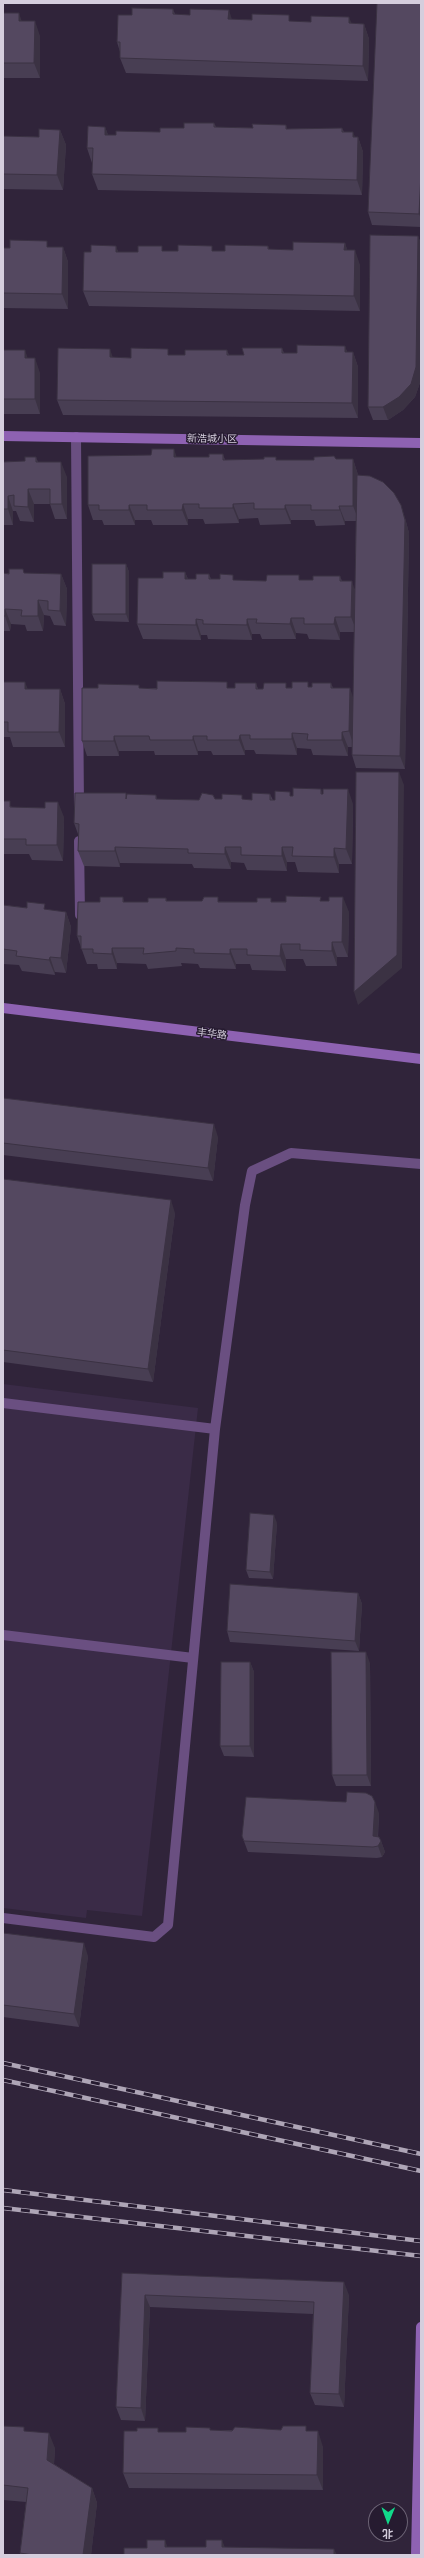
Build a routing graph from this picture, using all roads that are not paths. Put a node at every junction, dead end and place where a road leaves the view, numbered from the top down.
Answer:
1 (3, 436) edge
2 (76, 437) junction
3 (421, 442) edge
4 (80, 916) edge
5 (3, 1008) edge
6 (421, 1059) edge
7 (421, 1164) edge
8 (3, 1403) edge
9 (215, 1429) junction
10 (3, 1635) edge
11 (193, 1658) junction
12 (3, 1918) edge
13 (421, 2327) edge
14 (416, 2555) edge

1 - 2 street, 新浩城小区
2 - 3 street, 新浩城小区
2 - 4 street
5 - 6 street, 丰华路
7 - 9 street
8 - 9 street
9 - 11 street
10 - 11 street
11 - 12 street
13 - 14 street

